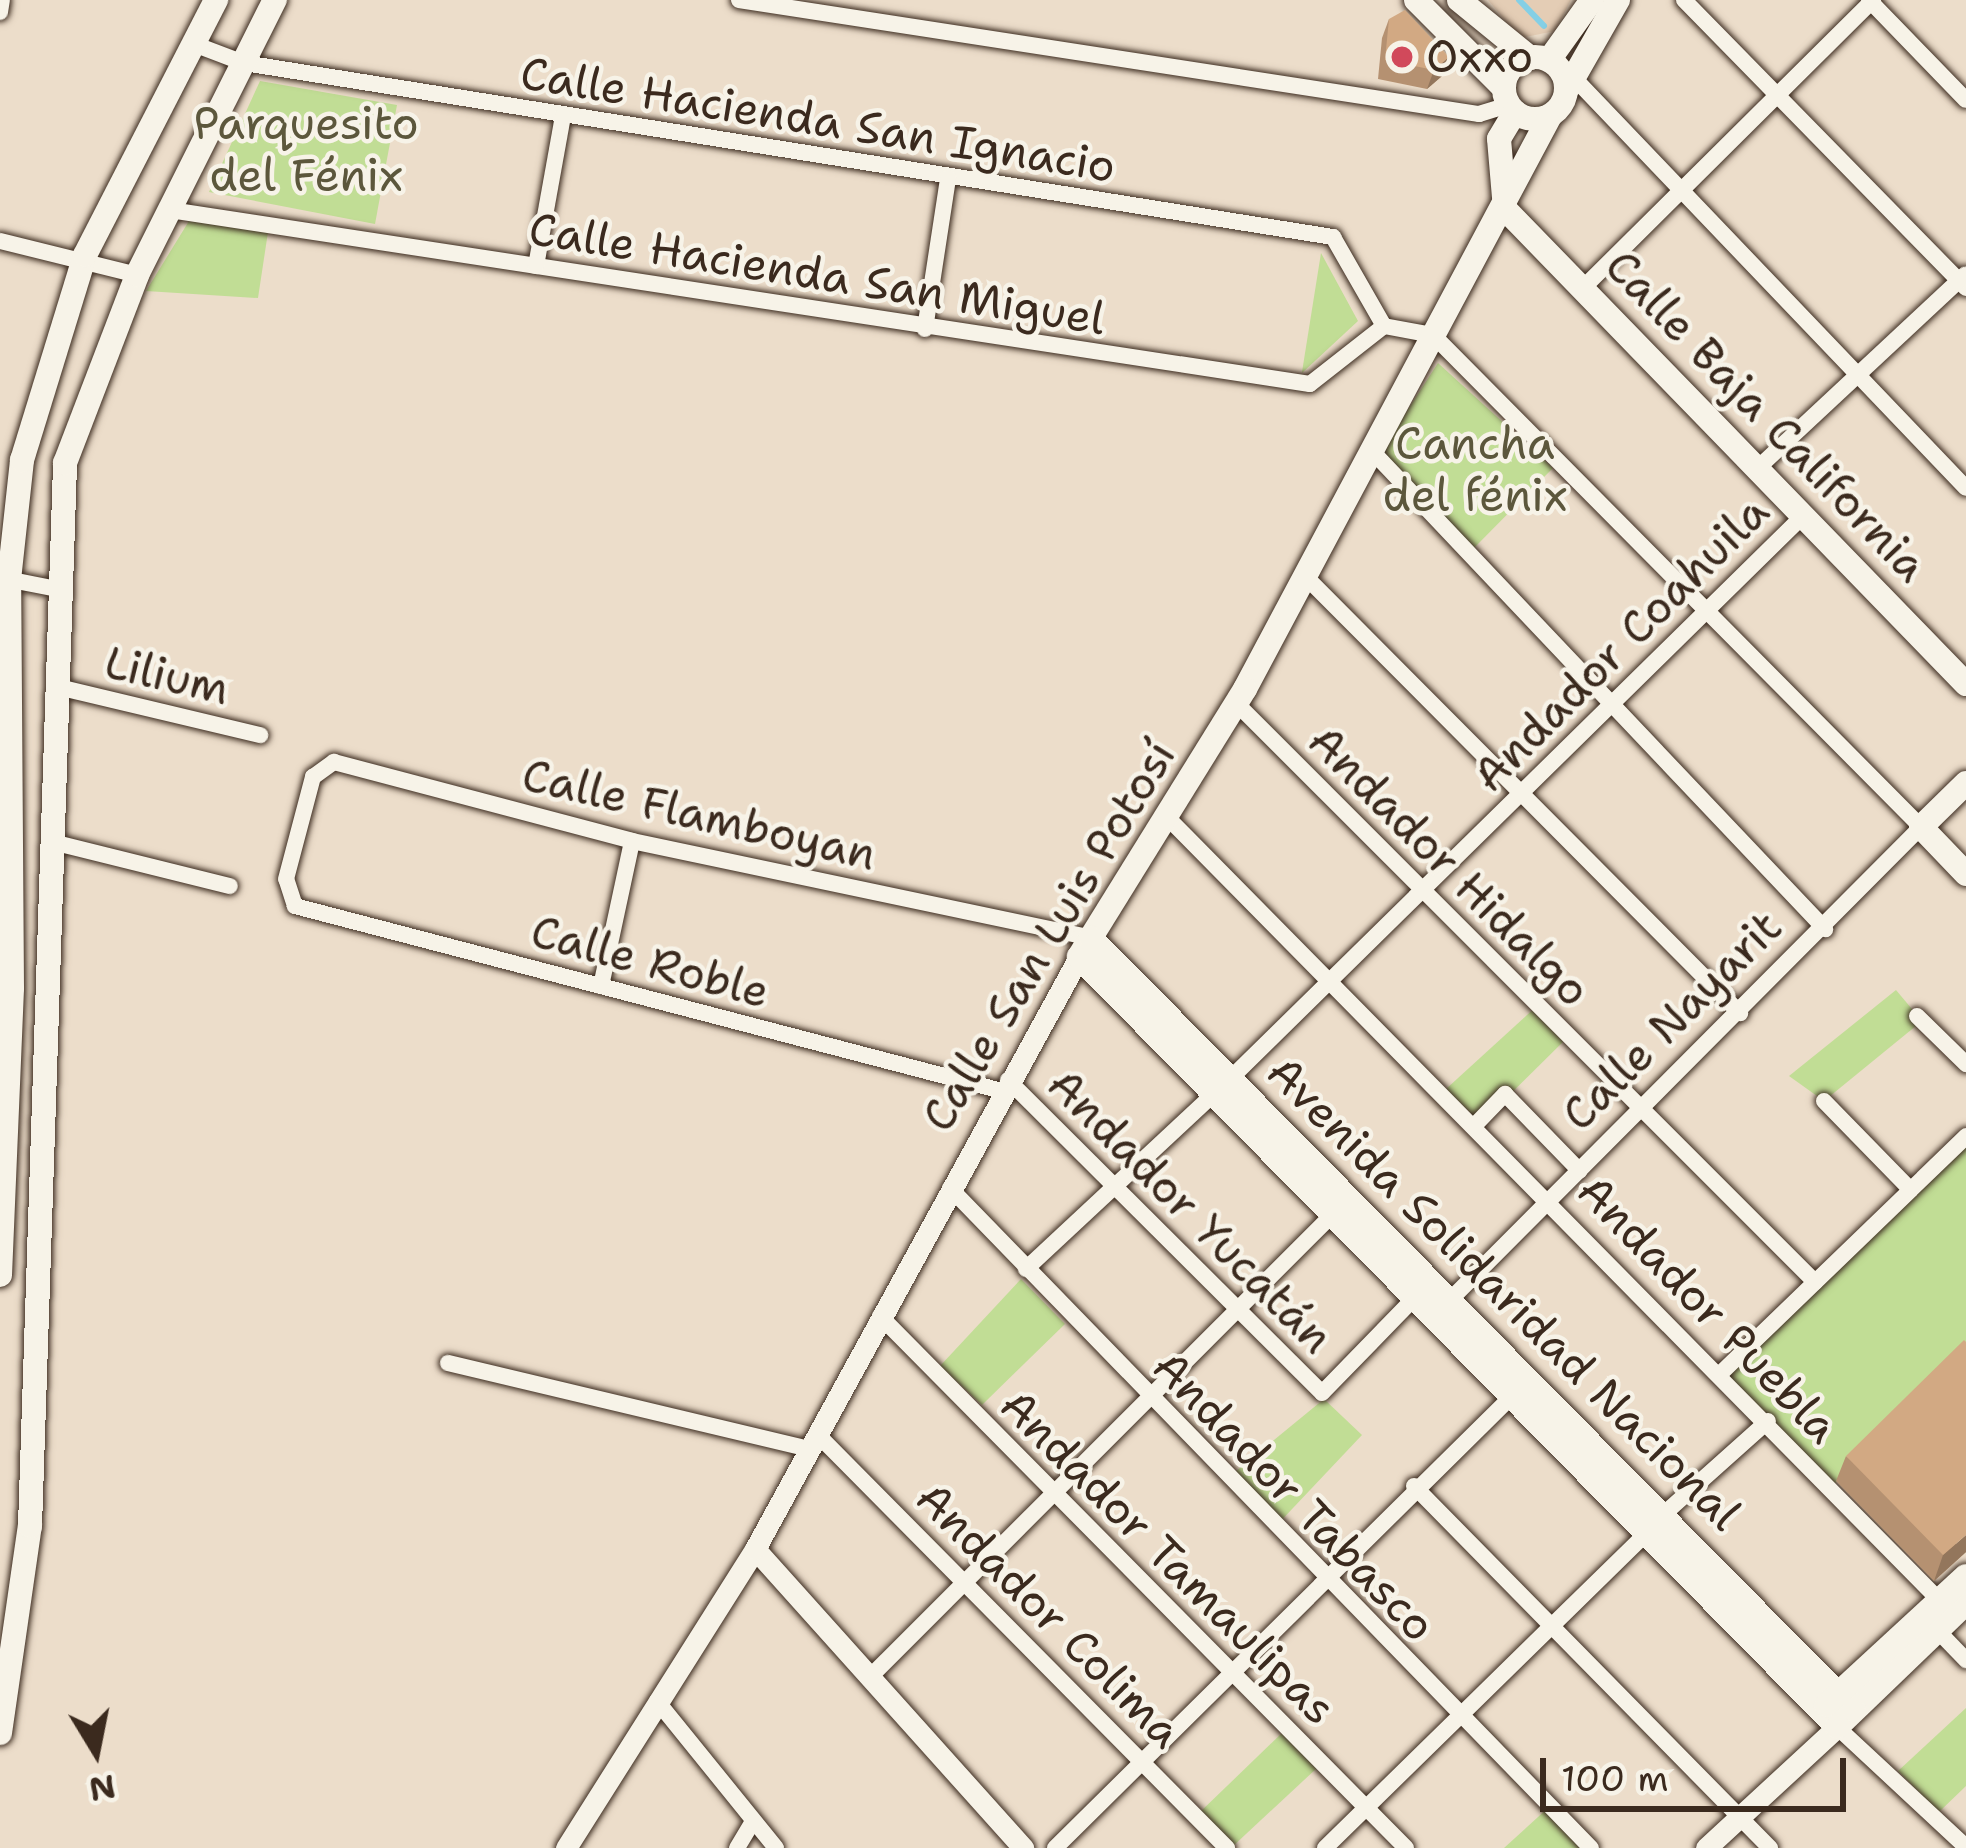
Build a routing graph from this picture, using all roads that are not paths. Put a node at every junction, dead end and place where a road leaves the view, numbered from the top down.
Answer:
1 (2, 0) edge
2 (216, 0) edge
3 (275, 0) edge
4 (739, 0) edge
5 (1416, 0) edge
6 (1459, 0) edge
7 (1592, 0) edge
8 (1618, 0) edge
9 (1684, 0) edge
10 (1871, 1) edge
11 (771, 2) edge
12 (0, 12) edge
13 (194, 44) junction
14 (1539, 59) junction
15 (244, 63) junction
16 (1571, 85) junction
17 (1776, 96) junction
18 (1966, 100) edge
19 (1509, 102) junction
20 (563, 116) junction
21 (1550, 116) junction
22 (947, 178) junction
23 (1678, 189) junction
24 (1504, 209) junction
25 (170, 210) junction
26 (0, 241) edge
27 (85, 255) junction
28 (536, 266) junction
29 (137, 275) junction
30 (1964, 281) edge
31 (1582, 288) junction
32 (1384, 326) junction
33 (925, 329) junction
34 (1433, 335) junction
35 (1858, 374) junction
36 (1372, 451) junction
37 (1760, 467) junction
38 (1966, 488) edge
39 (1805, 514) junction
40 (1305, 576) junction
41 (4, 579) edge
42 (57, 589) junction
43 (1704, 613) junction
44 (1966, 684) edge
45 (58, 687) junction
46 (1236, 703) junction
47 (1612, 704) junction
48 (260, 736) dead end
49 (3, 750) edge
50 (1966, 783) edge
51 (1521, 793) junction
52 (1166, 816) junction
53 (1922, 827) junction
54 (632, 841) junction
55 (56, 843) junction
56 (1966, 874) edge
57 (230, 886) dead end
58 (1424, 891) junction
59 (285, 894) joint
60 (1825, 929) junction
61 (1085, 947) junction
62 (1334, 979) junction
63 (601, 986) junction
64 (1740, 1013) junction
65 (1917, 1016) dead end
66 (1966, 1064) edge
67 (1225, 1084) junction
68 (1005, 1085) junction
69 (1824, 1101) dead end
70 (1640, 1112) junction
71 (1476, 1124) junction
72 (1966, 1136) edge
73 (1580, 1172) junction
74 (1115, 1185) junction
75 (950, 1188) junction
76 (1910, 1190) junction
77 (1552, 1199) junction
78 (1336, 1212) junction
79 (1, 1239) edge
80 (43, 1248) junction
81 (1026, 1269) junction
82 (0, 1275) edge
83 (1815, 1282) junction
84 (1424, 1289) junction
85 (1442, 1307) junction
86 (1239, 1310) junction
87 (880, 1316) junction
88 (448, 1363) dead end
89 (1721, 1373) junction
90 (1512, 1396) junction
91 (1149, 1398) junction
92 (1768, 1421) junction
93 (813, 1441) junction
94 (1414, 1486) junction
95 (1051, 1494) junction
96 (1665, 1513) junction
97 (1646, 1534) junction
98 (755, 1549) junction
99 (1966, 1576) edge
100 (1321, 1579) junction
101 (968, 1581) junction
102 (1953, 1602) edge
103 (1553, 1625) junction
104 (1937, 1630) junction
105 (1966, 1660) edge
106 (1230, 1669) junction
107 (870, 1677) junction
108 (657, 1701) junction
109 (1842, 1715) junction
110 (1459, 1716) junction
111 (0, 1733) edge
112 (1142, 1760) junction
113 (1366, 1807) junction
114 (1739, 1816) junction
115 (753, 1821) junction
116 (1966, 1847) edge
117 (566, 1848) edge
118 (736, 1848) edge
119 (776, 1848) edge
120 (1023, 1848) edge
121 (1055, 1848) edge
122 (1227, 1848) edge
123 (1324, 1848) edge
124 (1406, 1848) edge
125 (1592, 1848) edge
126 (1706, 1848) edge
127 (1770, 1848) edge

1 - 12 street
2 - 13 main road
3 - 15 main road
4 - 11 street
5 - 19 main road
6 - 14 main road
7 - 14 main road
8 - 16 main road, Calle San Luis Potosí
9 - 17 street
10 - 17 street
10 - 18 street
11 - 19 street
13 - 15 street, Calle Hacienda San Ignacio
13 - 27 main road
14 - 16 main road
14 - 19 main road
15 - 20 street, Calle Hacienda San Ignacio
15 - 25 main road
16 - 21 main road, Calle San Luis Potosí
16 - 23 street
17 - 23 street
17 - 30 street
19 - 21 main road
19 - 24 main road
20 - 22 street, Calle Hacienda San Ignacio
20 - 28 street
21 - 24 main road, Calle San Luis Potosí
22 - 32 street, Calle Hacienda San Ignacio
22 - 33 street
23 - 31 street
23 - 35 street
24 - 31 main road, Calle Baja California
24 - 34 main road, Calle San Luis Potosí
25 - 28 street, Calle Hacienda San Miguel
25 - 29 main road
26 - 27 street
27 - 29 street
27 - 41 main road
28 - 33 street, Calle Hacienda San Miguel
29 - 42 main road
30 - 35 street, Andador Coahuila
31 - 37 main road, Calle Baja California
32 - 33 street, Calle Hacienda San Miguel
32 - 34 street
34 - 36 main road, Calle San Luis Potosí
34 - 43 street
35 - 37 street, Andador Coahuila
35 - 38 street
36 - 40 main road, Calle San Luis Potosí
36 - 47 street
37 - 39 main road, Calle Baja California
39 - 43 street, Andador Coahuila
39 - 44 main road, Calle Baja California
40 - 46 main road, Calle San Luis Potosí
40 - 51 street
41 - 42 street
41 - 49 main road
42 - 45 main road
43 - 47 street, Andador Coahuila
43 - 53 street
45 - 48 street, Lilium
45 - 55 main road
46 - 52 main road, Calle San Luis Potosí
46 - 58 street, Andador Hidalgo
47 - 51 street, Andador Coahuila
47 - 60 street
49 - 79 main road
50 - 53 main road, Calle Nayarit
51 - 58 street, Andador Coahuila
51 - 64 street
52 - 61 main road, Calle San Luis Potosí
52 - 62 street, Andador Puebla
53 - 56 main road
53 - 60 street, Calle Nayarit
54 - 59 street, Calle Flamboyan
54 - 61 street, Calle Flamboyan
54 - 63 street
55 - 57 street
55 - 80 main road
58 - 62 street, Andador Coahuila
58 - 70 street, Andador Hidalgo
59 - 63 street, Calle Roble
60 - 64 street, Calle Nayarit
61 - 67 main road, Avenida Solidaridad Nacional
61 - 68 street, Calle San Luis Potosí
62 - 67 street, Andador Coahuila
62 - 71 street, Andador Puebla
63 - 68 street, Calle Roble
64 - 70 street, Calle Nayarit
65 - 66 street
67 - 74 street, Andador Coahuila
67 - 78 main road, Avenida Solidaridad Nacional
67 - 84 main road, Avenida Solidaridad Nacional
68 - 74 street, Andador Yucatán
68 - 75 street, Calle San Luis Potosí
69 - 76 street
70 - 73 street, Calle Nayarit
70 - 83 street, Andador Hidalgo
71 - 73 street
71 - 77 street, Andador Puebla
72 - 76 street
73 - 77 street, Calle Nayarit
74 - 81 street, Andador Coahuila
74 - 86 street, Andador Yucatán
75 - 81 street, Andador Tabasco
75 - 87 street, Calle San Luis Potosí
76 - 83 street
77 - 85 street, Calle Nayarit
77 - 89 street, Andador Puebla
78 - 84 main road, Avenida Solidaridad Nacional
78 - 86 street
79 - 80 street
79 - 82 main road
80 - 111 main road
81 - 91 street, Andador Tabasco
83 - 89 street
84 - 85 main road, Avenida Solidaridad Nacional
84 - 86 street, Andador Yucatán
85 - 90 main road, Avenida Solidaridad Nacional
85 - 96 main road, Avenida Solidaridad Nacional
86 - 91 street
87 - 93 street, Calle San Luis Potosí
87 - 95 street, Andador Tamaulipas
88 - 93 street
89 - 92 street, Andador Puebla
90 - 94 street
90 - 97 main road, Avenida Solidaridad Nacional
91 - 95 street
91 - 100 street, Andador Tabasco
92 - 96 street
92 - 102 street, Andador Puebla
93 - 98 street, Calle San Luis Potosí
93 - 101 street, Andador Colima
94 - 100 street
94 - 103 street
95 - 101 street
95 - 106 street, Andador Tamaulipas
96 - 109 main road, Avenida Solidaridad Nacional
97 - 103 street
97 - 109 main road, Avenida Solidaridad Nacional
98 - 107 street
98 - 108 street, Calle San Luis Potosí
99 - 102 main road
100 - 106 street
100 - 110 street, Andador Tabasco
101 - 107 street
101 - 112 street, Andador Colima
102 - 104 main road
102 - 109 main road
103 - 110 street
103 - 114 street
104 - 105 street
104 - 109 main road
106 - 112 street
106 - 113 street, Andador Tamaulipas
107 - 120 street
108 - 115 street
108 - 117 street, Calle San Luis Potosí
109 - 114 street
109 - 116 street
110 - 113 street
110 - 125 street, Andador Tabasco
112 - 121 street
112 - 122 street, Andador Colima
113 - 123 street
113 - 124 street, Andador Tamaulipas
114 - 126 street
114 - 127 street
115 - 118 street
115 - 119 street

